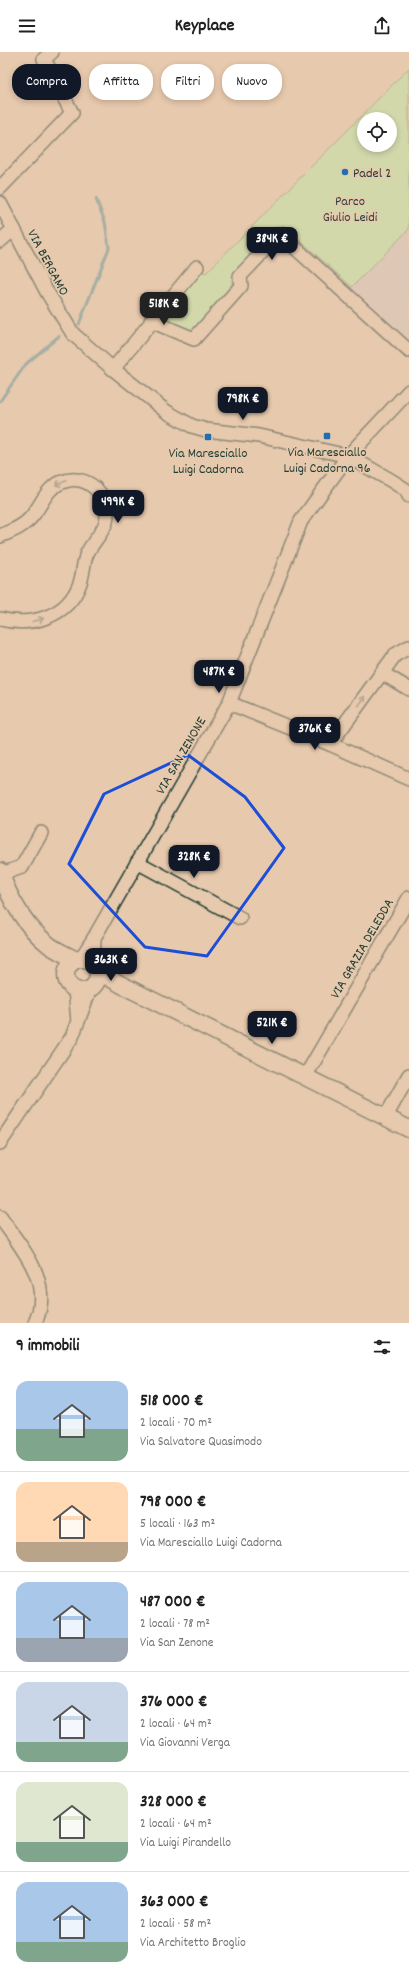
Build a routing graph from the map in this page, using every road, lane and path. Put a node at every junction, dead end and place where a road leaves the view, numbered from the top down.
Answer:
1 (52, 52) edge
2 (0, 188) edge
3 (0, 203) edge
4 (14, 228) junction
5 (0, 241) edge
6 (197, 267) dead end
7 (151, 321) junction
8 (409, 350) edge
9 (113, 369) junction
10 (409, 391) edge
11 (348, 456) junction
12 (409, 496) edge
13 (0, 536) edge
14 (0, 619) edge
15 (409, 647) edge
16 (382, 673) junction
17 (409, 689) edge
18 (229, 703) junction
19 (330, 744) junction
20 (409, 779) edge
21 (41, 832) dead end
22 (137, 862) junction
23 (0, 873) edge
24 (409, 898) edge
25 (240, 918) dead end
26 (84, 974) junction
27 (409, 1075) edge
28 (304, 1077) junction
29 (385, 1118) junction
30 (409, 1129) edge
31 (0, 1143) edge
32 (0, 1217) edge
33 (35, 1323) edge

1 - 2 street
3 - 4 street, VIA BERGAMO
4 - 5 street
4 - 9 street, VIA BERGAMO
6 - 7 street
7 - 8 street
7 - 9 street
9 - 11 street
10 - 11 street, VIA SAN ZENONE
11 - 12 street
11 - 18 street, VIA SAN ZENONE
14 -> 13 street
15 - 16 street
16 - 17 street
19 -> 16 street
18 - 19 street
18 - 22 street, VIA SAN ZENONE
19 - 20 street
21 - 23 street
22 - 25 street
22 - 26 street, VIA SAN ZENONE
23 - 26 street
24 - 28 street, VIA GRAZIA DELEDDA
26 - 28 street
26 - 31 street, VIA SAN ZENONE
27 - 29 street
28 - 29 street
29 - 30 street
32 - 33 street

